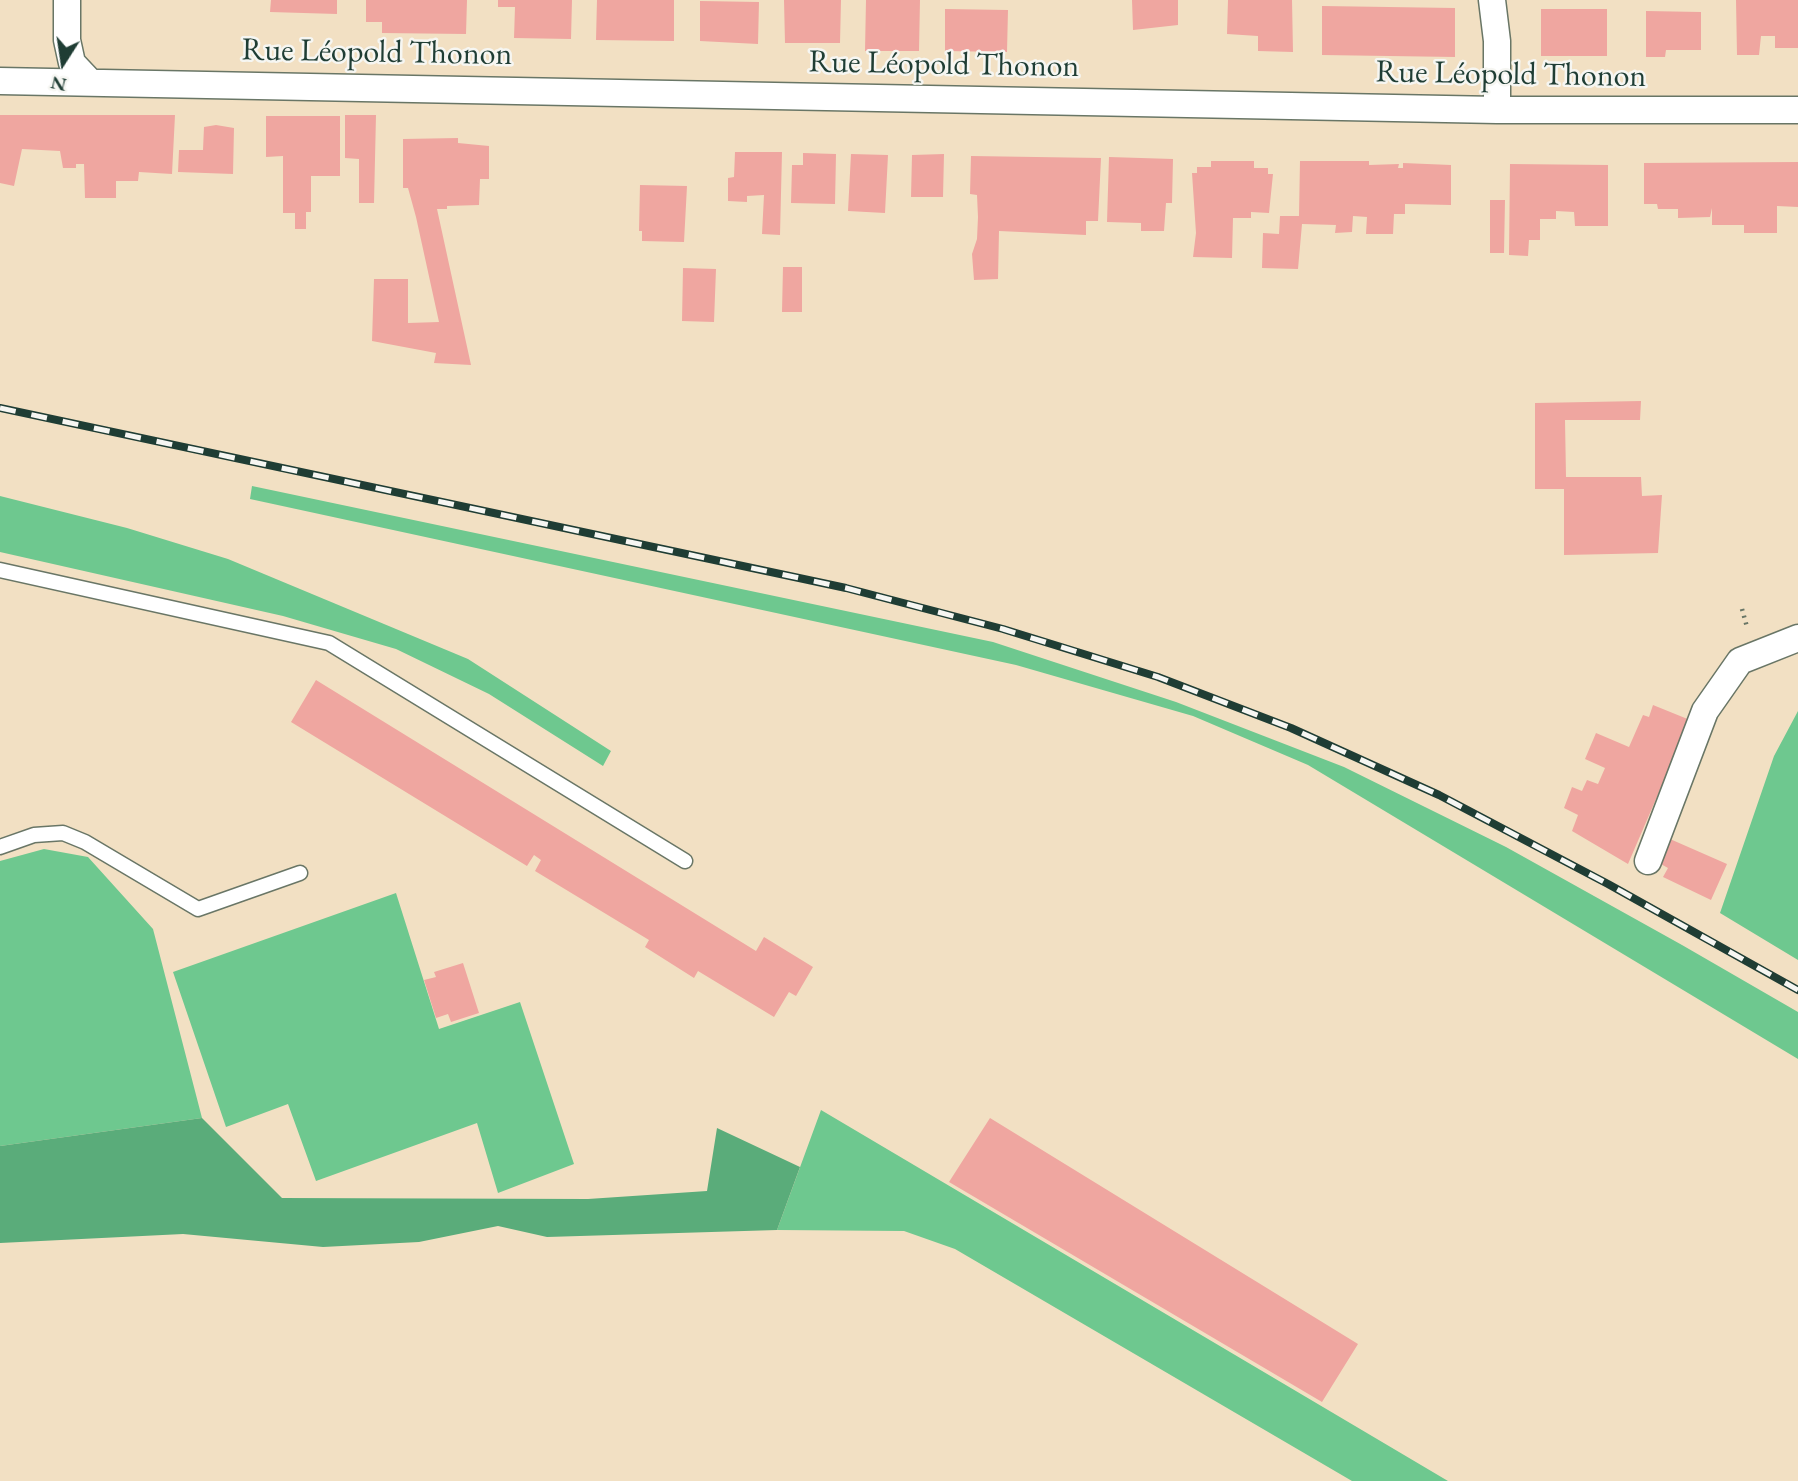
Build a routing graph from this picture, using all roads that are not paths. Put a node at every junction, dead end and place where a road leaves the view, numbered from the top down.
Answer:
1 (66, 0) edge
2 (1492, 0) edge
3 (0, 80) edge
4 (89, 81) junction
5 (1497, 110) junction
6 (1798, 110) edge
7 (0, 570) edge
8 (1798, 638) edge
9 (0, 847) edge
10 (685, 861) dead end
11 (1648, 861) dead end
12 (300, 873) dead end

1 - 4 street
2 - 5 street
3 - 4 street, Rue Léopold Thonon
4 - 5 street, Rue Léopold Thonon
5 - 6 street, Rue Léopold Thonon
7 - 10 lane
8 - 11 street
9 - 12 lane

